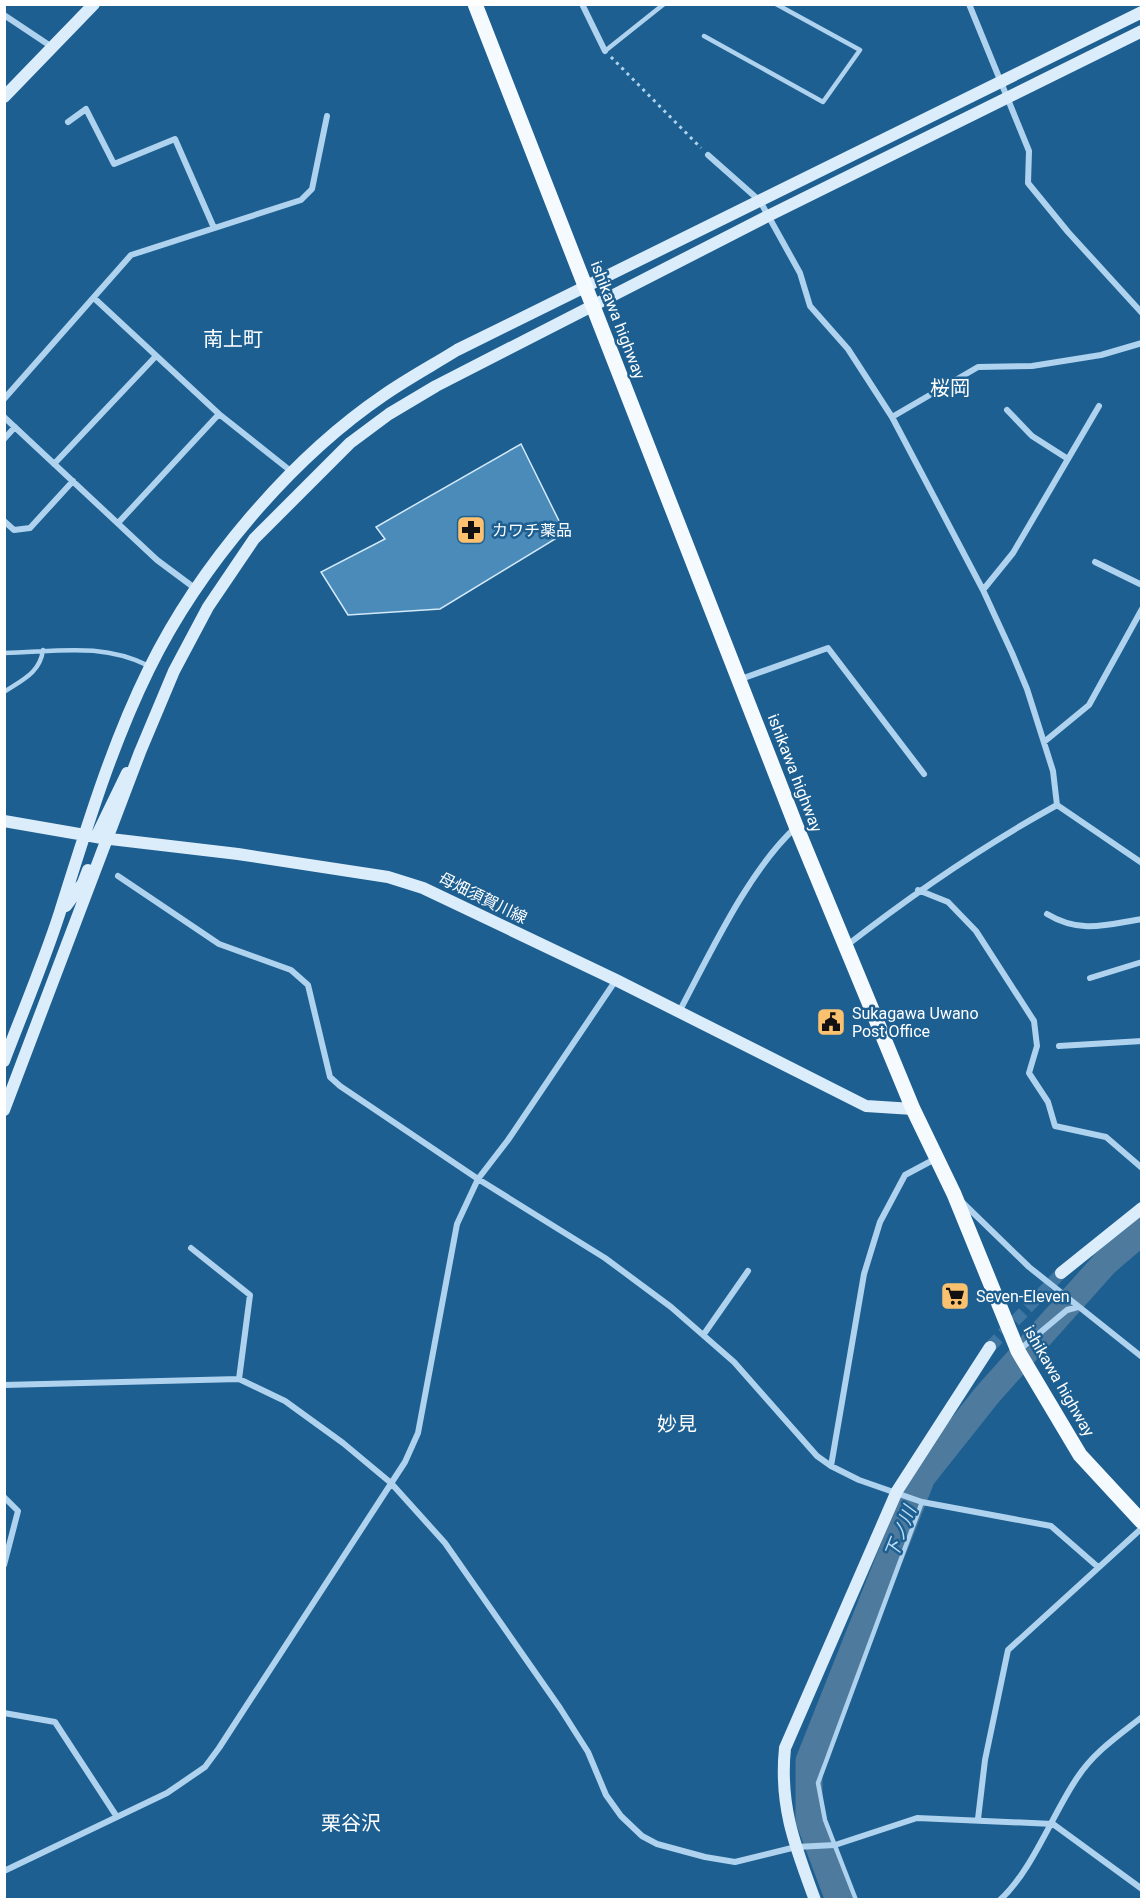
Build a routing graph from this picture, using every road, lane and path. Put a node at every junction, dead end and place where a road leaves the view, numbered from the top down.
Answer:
1 (94, 4) edge
2 (475, 4) edge
3 (582, 4) edge
4 (664, 4) edge
5 (776, 4) edge
6 (969, 4) edge
7 (1142, 12) edge
8 (4, 15) edge
9 (1142, 31) edge
10 (704, 36) dead end
11 (52, 47) junction
12 (605, 51) junction
13 (1000, 80) junction
14 (4, 97) edge
15 (1005, 97) junction
16 (327, 116) dead end
17 (68, 122) dead end
18 (708, 154) joint
19 (760, 201) junction
20 (768, 216) junction
21 (214, 228) junction
22 (586, 286) junction
23 (94, 298) junction
24 (593, 305) junction
25 (1142, 313) edge
26 (1142, 343) edge
27 (156, 356) junction
28 (4, 399) edge
29 (1099, 406) dead end
30 (1007, 410) dead end
31 (219, 414) junction
32 (4, 417) edge
33 (892, 417) junction
34 (15, 427) junction
35 (4, 440) edge
36 (1068, 459) junction
37 (54, 464) junction
38 (293, 472) junction
39 (73, 481) junction
40 (4, 521) edge
41 (118, 523) junction
42 (1095, 562) dead end
43 (1142, 585) edge
44 (197, 589) junction
45 (983, 590) junction
46 (1142, 609) edge
47 (43, 650) junction
48 (4, 653) edge
49 (150, 666) junction
50 (739, 680) junction
51 (4, 692) edge
52 (1044, 742) junction
53 (924, 774) dead end
54 (1057, 805) junction
55 (4, 821) edge
56 (796, 826) junction
57 (83, 834) junction
58 (102, 837) junction
59 (1142, 863) edge
60 (118, 876) dead end
61 (918, 890) junction
62 (60, 914) junction
63 (1047, 914) dead end
64 (1142, 919) edge
65 (845, 946) junction
66 (1142, 962) edge
67 (1090, 978) dead end
68 (616, 980) junction
69 (680, 1012) junction
70 (1142, 1041) edge
71 (1059, 1046) dead end
72 (4, 1061) edge
73 (913, 1109) junction
74 (4, 1110) edge
75 (935, 1159) junction
76 (1142, 1168) edge
77 (478, 1179) junction
78 (954, 1194) junction
79 (1142, 1208) edge
80 (191, 1248) dead end
81 (748, 1271) dead end
82 (1061, 1273) tunnel mouth
83 (1078, 1307) junction
84 (704, 1334) junction
85 (990, 1347) tunnel mouth
86 (1018, 1352) junction
87 (1142, 1357) edge
88 (239, 1379) junction
89 (4, 1385) edge
90 (831, 1466) junction
91 (391, 1483) junction
92 (897, 1491) junction
93 (4, 1497) edge
94 (922, 1502) junction
95 (1142, 1522) edge
96 (1142, 1528) edge
97 (4, 1565) edge
98 (1098, 1567) junction
99 (4, 1713) edge
100 (1142, 1718) edge
101 (117, 1817) junction
102 (978, 1819) junction
103 (1053, 1824) junction
104 (834, 1845) junction
105 (796, 1847) junction
106 (4, 1871) edge
107 (1142, 1889) edge
108 (815, 1899) edge
109 (856, 1899) edge
110 (1000, 1899) edge

1 - 11 street
2 - 22 main road, ishikawa highway
3 - 12 street
4 - 12 lane
5 - 10 lane
6 - 13 street
7 - 13 street
8 - 11 street
9 - 15 street
11 - 14 street
12 - 18 path
13 - 15 street
13 - 19 street
15 - 20 street
15 - 25 street
16 - 21 street
17 - 21 street
18 - 19 street
19 - 20 street
19 - 22 street
20 - 24 street
20 - 33 street
21 - 23 street
22 - 24 main road, ishikawa highway
22 - 38 street
23 - 27 street
23 - 28 street
24 - 50 main road, ishikawa highway
24 - 58 street
26 - 33 street
27 - 31 street
27 - 37 street
29 - 36 street
30 - 36 street
31 - 38 street
31 - 41 street
32 - 34 street
33 - 45 street
34 - 35 street
34 - 37 street
36 - 45 street
37 - 39 street
38 - 44 street
39 - 40 street
39 - 41 street
41 - 44 street
42 - 43 street
44 - 49 street
45 - 52 street
46 - 52 street
47 - 48 lane
47 - 49 lane
47 - 51 lane
49 - 57 street
50 - 53 street
50 - 56 main road, ishikawa highway
52 - 54 street
54 - 59 street
54 - 61 street
55 - 57 street, 母畑須賀川線
56 - 65 main road, ishikawa highway
56 - 69 street
57 - 58 street, 母畑須賀川線
57 - 62 street
58 - 62 street
58 - 68 street, 母畑須賀川線
58 - 74 street
60 - 77 street
61 - 65 street
61 - 76 street
62 - 72 street
63 - 64 street
65 - 73 main road, ishikawa highway
66 - 67 street
68 - 69 street, 母畑須賀川線
68 - 77 street
69 - 73 street, 母畑須賀川線
70 - 71 street
73 - 75 main road, ishikawa highway
75 - 78 main road, ishikawa highway
75 - 90 street
77 - 84 street
77 - 91 street
78 - 83 street
78 - 86 main road, ishikawa highway
79 - 82 street
80 - 88 street
81 - 84 street
83 - 86 street
83 - 87 street
84 - 90 street
85 - 92 street
86 - 95 main road, ishikawa highway
88 - 89 street
88 - 91 street
90 - 92 street
91 - 101 street
91 - 105 street
92 - 94 street
92 - 105 street
93 - 97 street
94 - 98 street
94 - 104 lane
96 - 98 street
98 - 102 street
99 - 101 street
100 - 103 street
101 - 106 street
102 - 103 street
102 - 104 street
103 - 107 street
103 - 110 street
104 - 105 street
104 - 109 lane
105 - 108 street

